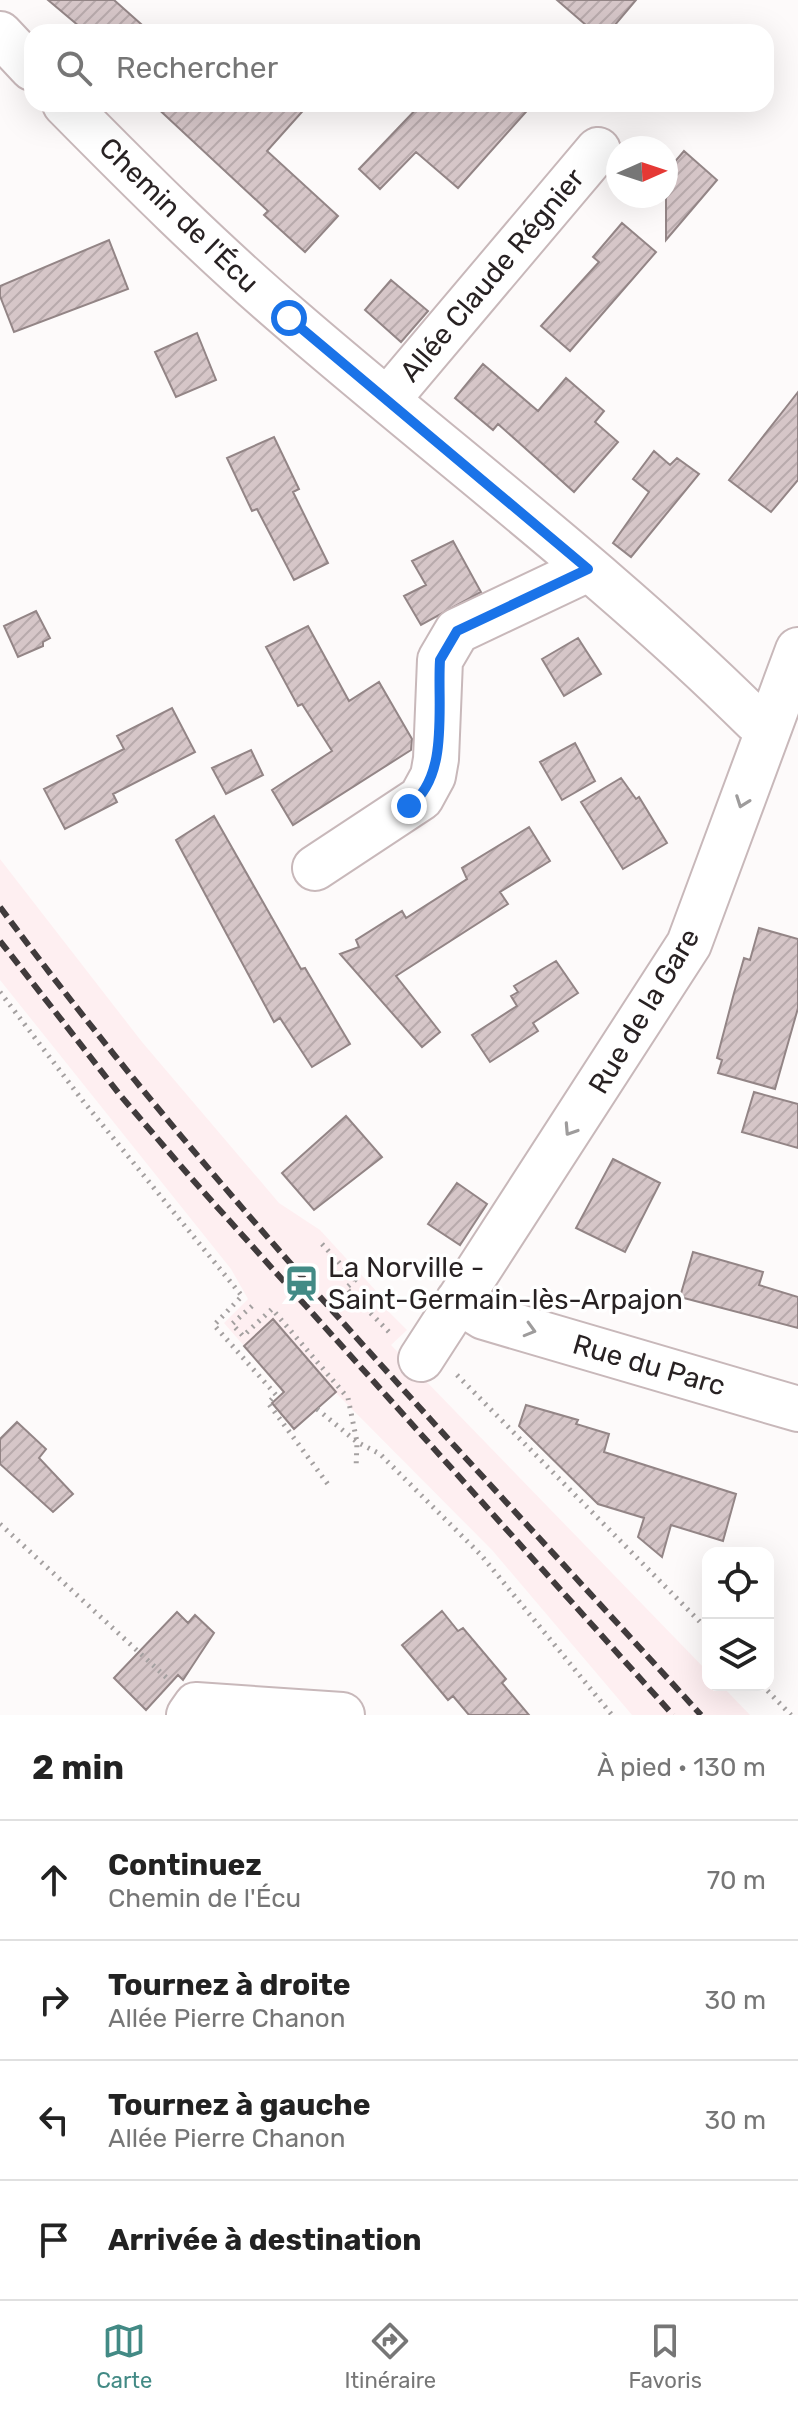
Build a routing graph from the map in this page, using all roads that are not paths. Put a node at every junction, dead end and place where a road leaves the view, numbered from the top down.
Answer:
1 (0, 34) edge
2 (24, 60) edge
3 (73, 112) edge
4 (598, 150) dead end
5 (387, 400) junction
6 (588, 569) junction
7 (798, 650) edge
8 (768, 729) junction
9 (315, 868) dead end
10 (458, 1301) junction
11 (418, 1343) road end
12 (798, 1409) edge
13 (193, 1710) edge
14 (342, 1715) edge

1 - 2 street
3 - 5 street, Chemin de l'Écu
4 - 5 street, Allée Claude Régnier
5 - 6 street, Chemin de l'Écu
6 - 8 street, Chemin de l'Écu
6 - 9 street
7 - 8 street, Rue de la Gare
8 -> 10 street, Rue de la Gare
10 - 11 street, Rue de la Gare
10 -> 12 street, Rue du Parc
13 - 14 street

